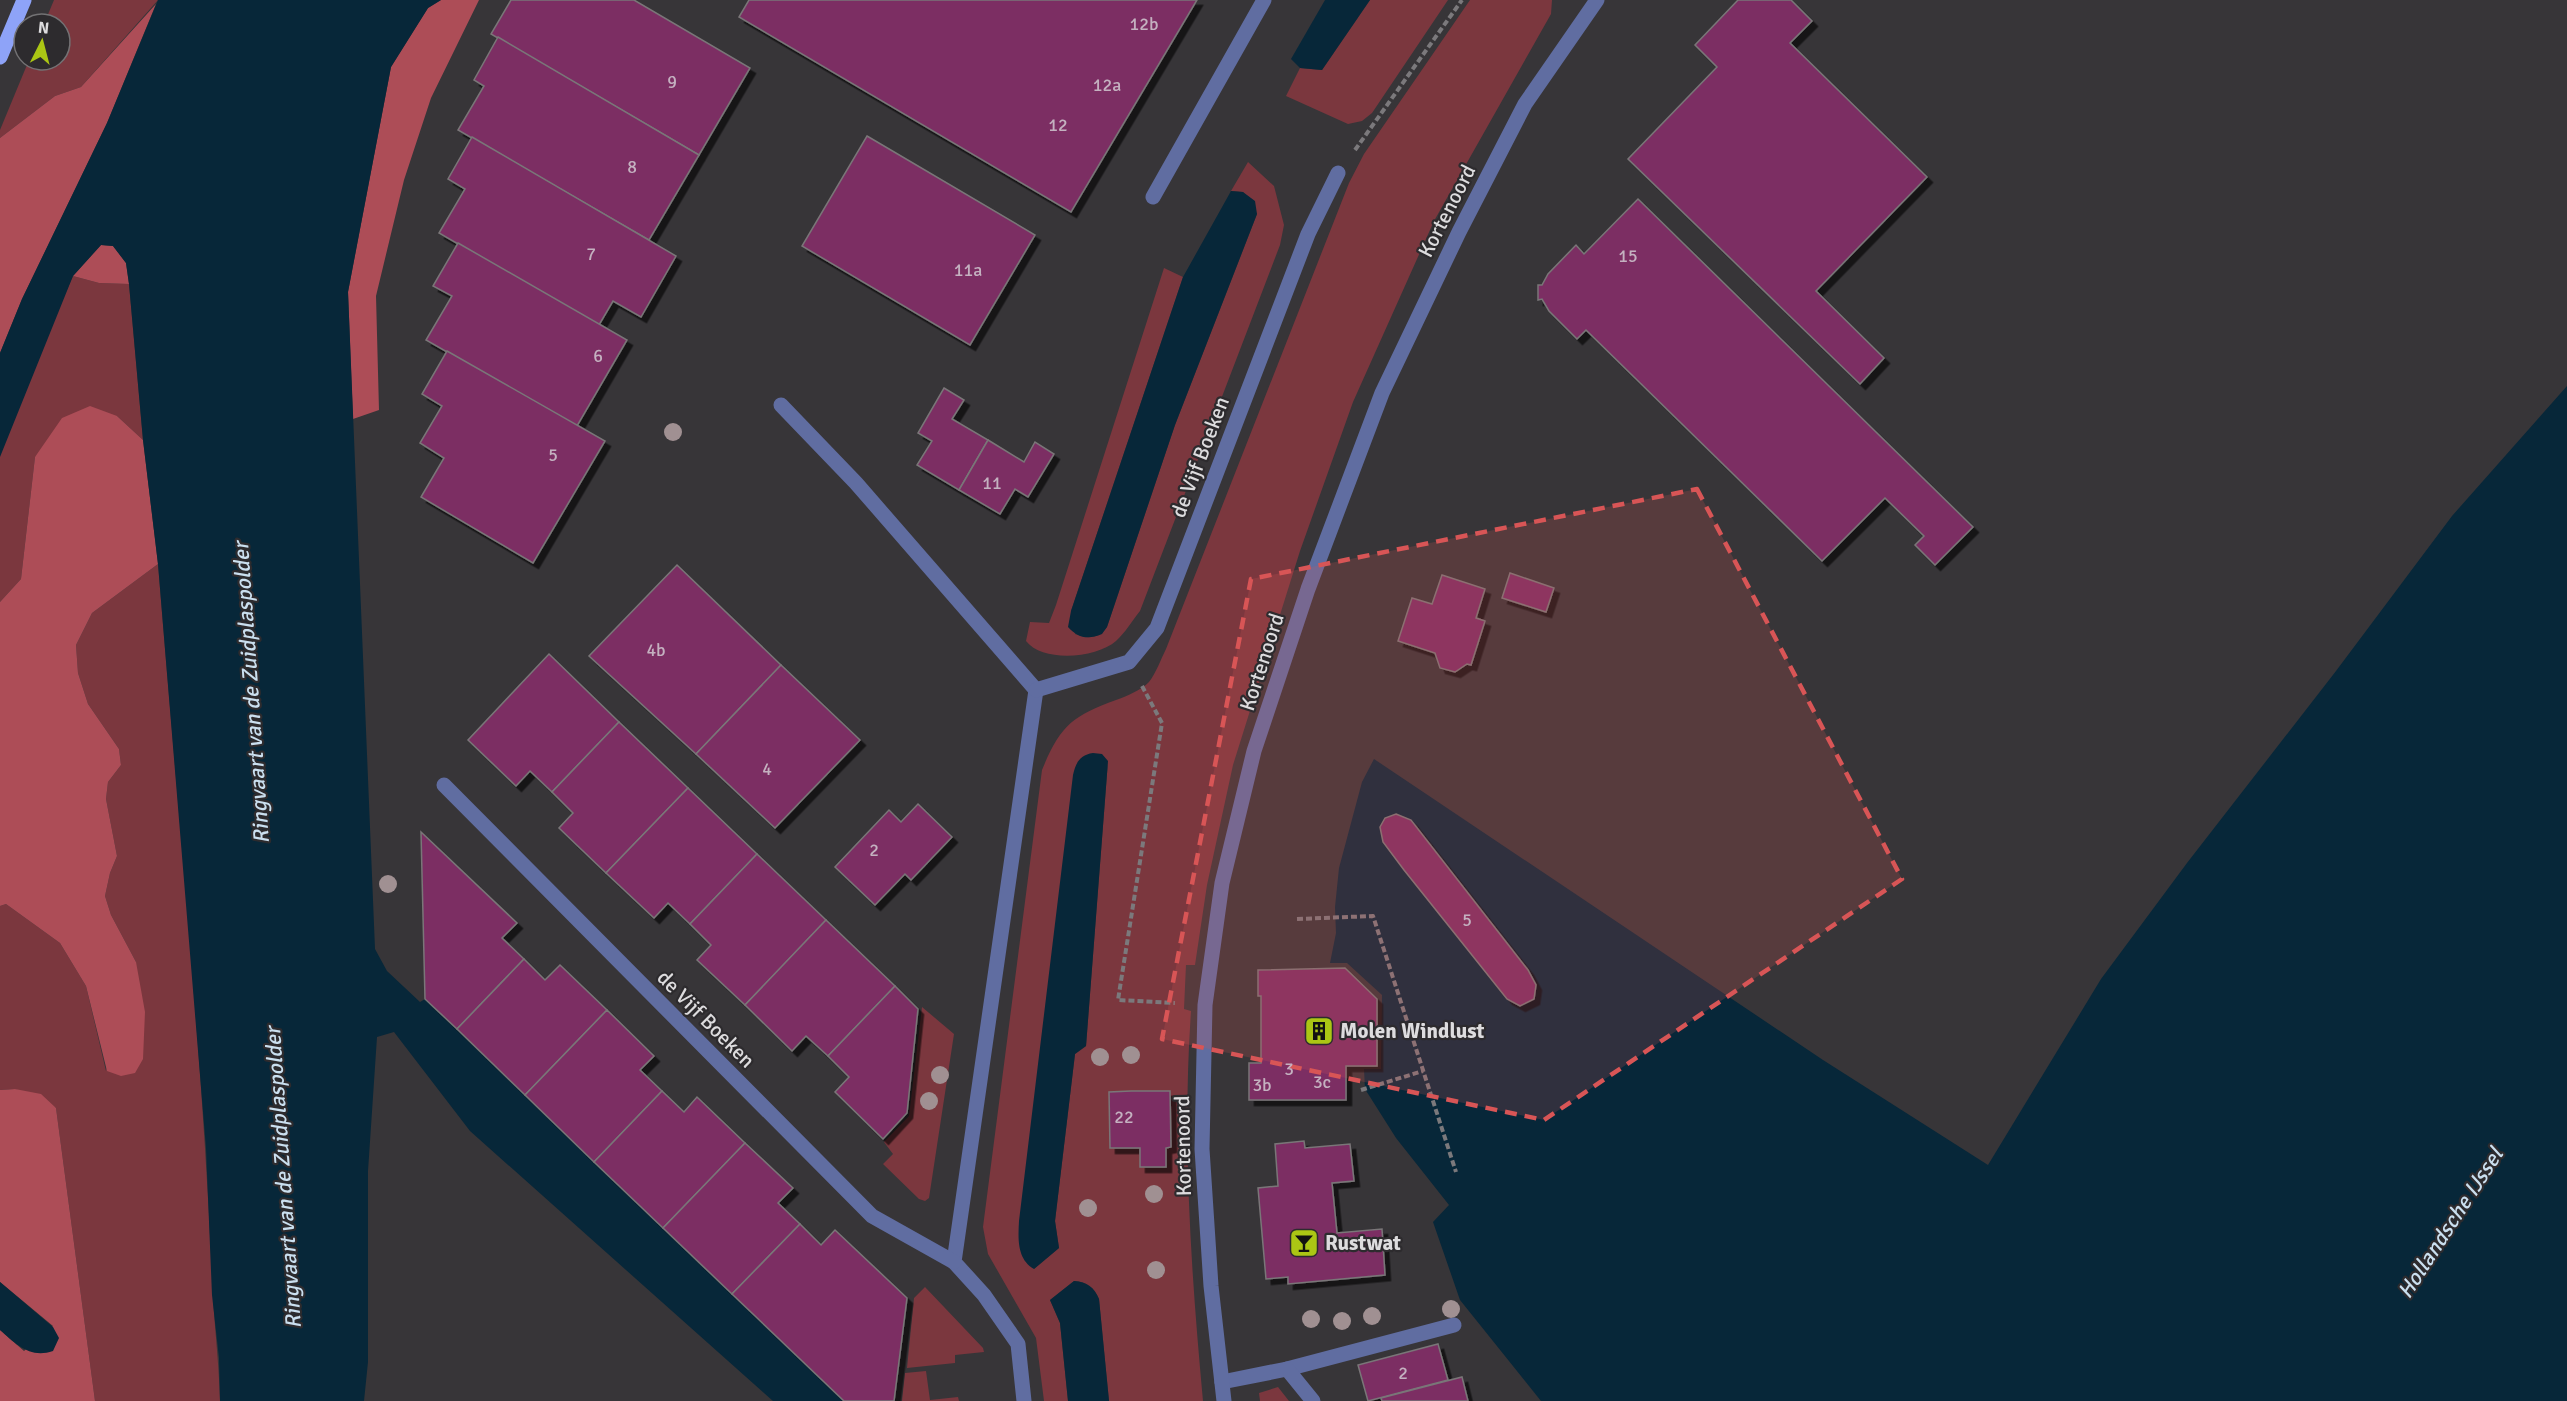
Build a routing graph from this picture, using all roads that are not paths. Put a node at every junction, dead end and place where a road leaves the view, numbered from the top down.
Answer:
1 (1264, 0) edge
2 (1597, 0) edge
3 (23, 3) edge
4 (0, 57) edge
5 (1338, 172) road end
6 (1153, 197) dead end
7 (781, 405) dead end
8 (1036, 690) junction
9 (444, 785) dead end
10 (954, 1262) junction
11 (1454, 1325) dead end
12 (1287, 1368) junction
13 (1222, 1382) junction
14 (1024, 1401) edge
15 (1224, 1401) edge
16 (1313, 1401) edge

1 - 6 street
2 - 13 street, Kortenoord
3 - 4 main road
5 - 8 street, de Vijf Boeken
7 - 8 street
8 - 10 street
9 - 10 street, de Vijf Boeken
10 - 14 street, de Vijf Boeken
11 - 12 street
12 - 13 street
12 - 16 street
13 - 15 street, Kortenoord

